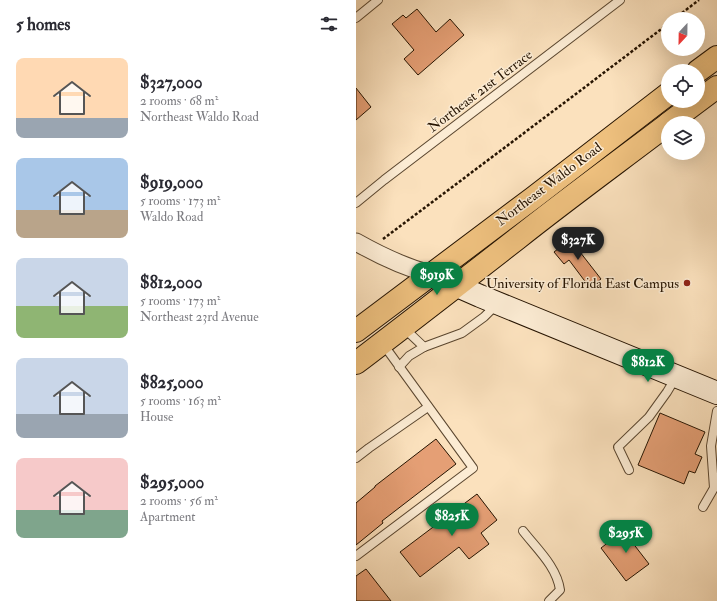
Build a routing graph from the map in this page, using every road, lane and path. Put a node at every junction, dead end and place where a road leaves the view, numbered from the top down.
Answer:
1 (378, 0) edge
2 (620, 0) edge
3 (699, 0) edge
4 (683, 12) edge
5 (356, 18) edge
6 (661, 29) edge
7 (717, 57) edge
8 (705, 66) edge
9 (717, 86) edge
10 (661, 99) edge
11 (645, 111) junction
12 (679, 116) edge
13 (661, 122) edge
14 (661, 130) edge
15 (356, 203) edge
16 (362, 246) edge
17 (430, 274) junction
18 (457, 286) junction
19 (498, 303) junction
20 (403, 327) junction
21 (356, 331) edge
22 (382, 343) junction
23 (424, 347) junction
24 (356, 363) edge
25 (399, 367) junction
26 (676, 376) junction
27 (717, 393) edge
28 (428, 406) junction
29 (717, 411) edge
30 (356, 458) edge
31 (628, 470) dead end
32 (704, 507) dead end
33 (523, 531) dead end
34 (356, 556) edge
35 (549, 601) edge

1 - 5 lane
2 - 15 lane, Northeast 21st Terrace
3 - 4 path
6 - 16 path
7 - 8 highway
9 - 12 highway, Northeast Waldo Road
10 - 11 highway, Northeast Waldo Road
11 - 13 highway
11 - 17 highway, Northeast Waldo Road
14 - 18 highway, Northeast Waldo Road
16 - 17 street
17 - 18 main road
17 - 21 highway, Northeast Waldo Road
18 - 19 main road
18 - 20 highway, Northeast Waldo Road
19 - 23 lane
19 - 26 main road
20 - 22 highway, Northeast Waldo Road
20 - 23 lane
22 - 24 highway, Northeast Waldo Road
22 - 25 lane
23 - 25 lane
25 - 28 lane
26 - 27 main road
26 - 31 lane
28 - 30 lane
28 - 34 lane
29 - 32 lane
33 - 35 lane

